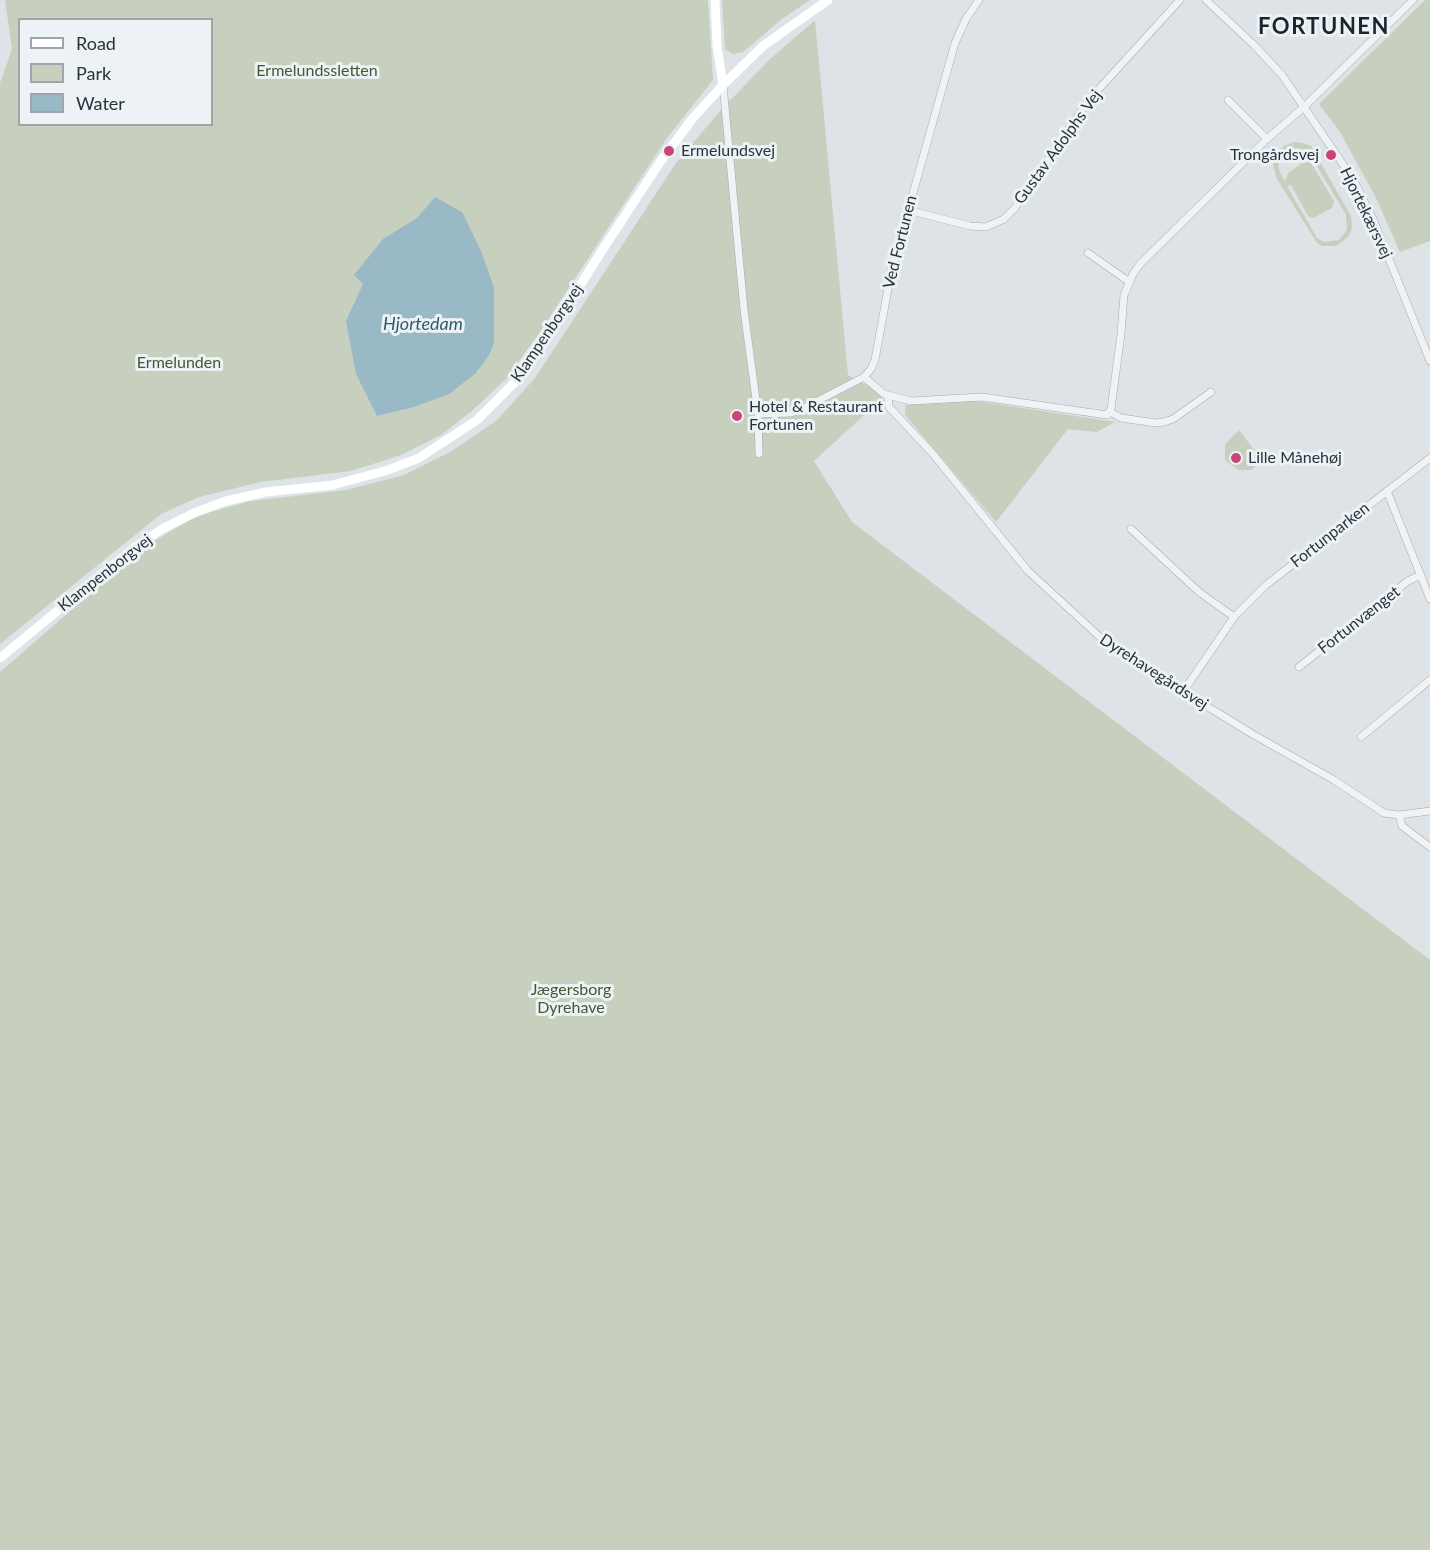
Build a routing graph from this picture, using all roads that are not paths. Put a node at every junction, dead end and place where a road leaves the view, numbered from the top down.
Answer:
1 (715, 0) edge
2 (828, 0) edge
3 (979, 0) edge
4 (1179, 0) edge
5 (1206, 0) edge
6 (1413, 0) edge
7 (723, 85) junction
8 (1228, 100) dead end
9 (1305, 106) junction
10 (1267, 139) junction
11 (908, 210) junction
12 (1088, 253) dead end
13 (1128, 281) junction
14 (1430, 361) edge
15 (864, 378) junction
16 (1211, 392) dead end
17 (888, 396) junction
18 (1110, 412) junction
19 (758, 414) junction
20 (759, 454) dead end
21 (1430, 458) edge
22 (1387, 491) junction
23 (1131, 529) dead end
24 (1420, 575) junction
25 (1430, 599) edge
26 (1234, 617) junction
27 (0, 658) edge
28 (1299, 667) dead end
29 (1430, 680) edge
30 (1183, 692) junction
31 (1361, 737) dead end
32 (1430, 811) edge
33 (1399, 815) junction
34 (1430, 847) edge

1 - 7 street
2 - 7 street, Klampenborgvej
3 - 11 street, Ved Fortunen
4 - 11 street, Gustav Adolphs Vej
5 - 9 street, Hjortekærsvej
6 - 9 street
7 - 19 street
7 - 27 street, Klampenborgvej
8 - 10 street
9 - 10 street
9 - 14 street, Hjortekærsvej
10 - 13 street
11 - 15 street, Ved Fortunen
12 - 13 street
13 - 18 street
15 - 17 street
15 - 19 street
16 - 18 street
17 - 18 street
17 - 30 street, Dyrehavegårdsvej
19 - 20 street
21 - 22 street, Fortunparken
22 - 24 street, Fortunvænget
22 - 26 street, Fortunparken
23 - 26 street
24 - 25 street, Fortunvænget
24 - 28 street, Fortunvænget
26 - 30 street, Fortunparken
29 - 31 street
30 - 33 street, Dyrehavegårdsvej
32 - 33 street, Dyrehavegårdsvej
33 - 34 street

